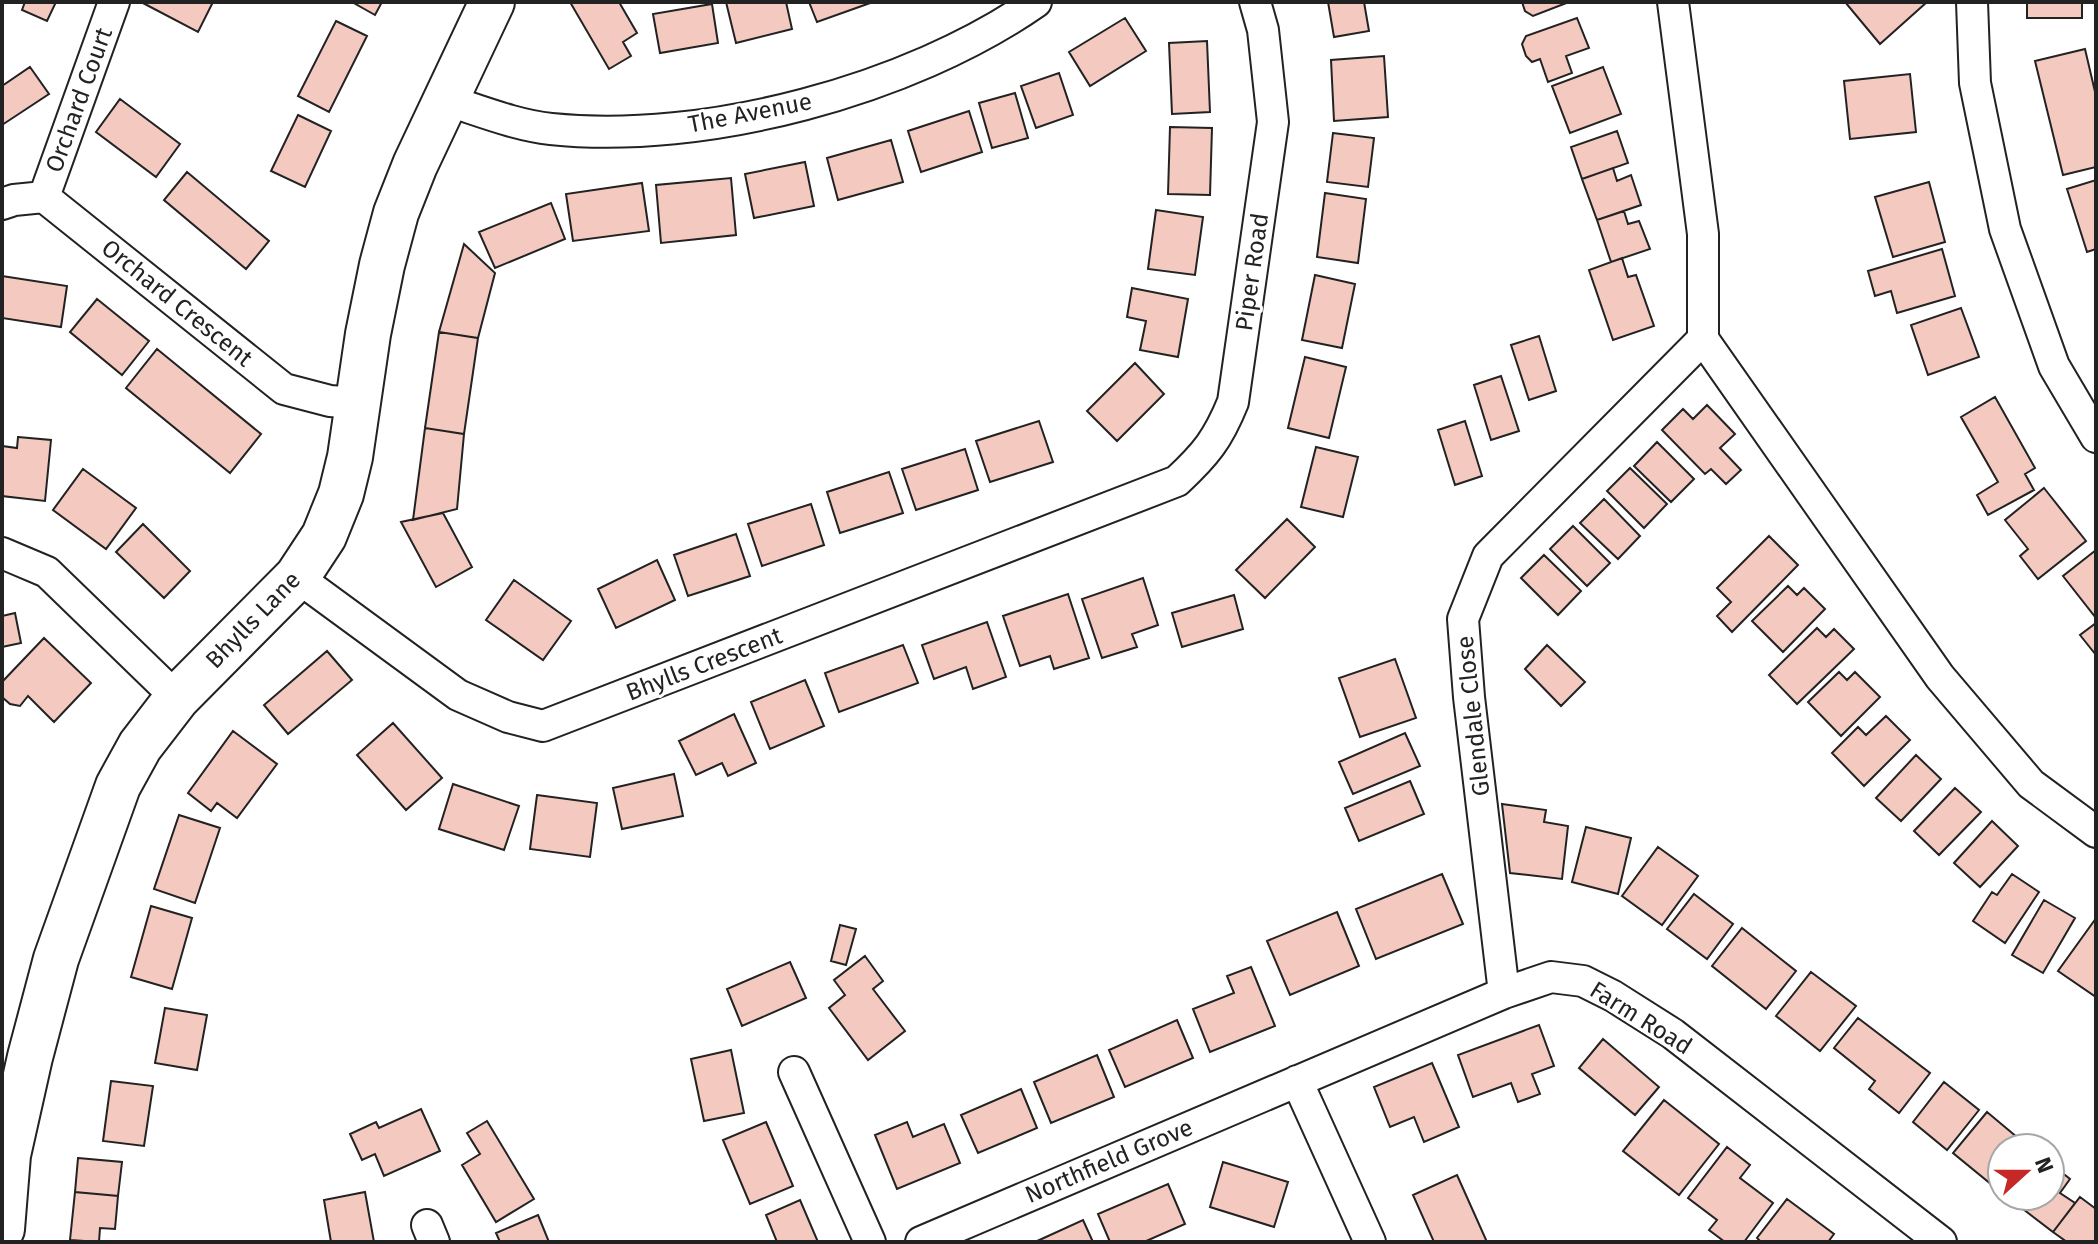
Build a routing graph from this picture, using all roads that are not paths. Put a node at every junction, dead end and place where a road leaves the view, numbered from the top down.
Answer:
1 (114, 2) edge
2 (492, 2) edge
3 (1036, 2) edge
4 (1255, 2) edge
5 (1673, 2) edge
6 (1972, 2) edge
7 (446, 100) junction
8 (44, 197) junction
9 (2, 204) edge
10 (1703, 339) junction
11 (357, 403) junction
12 (2096, 437) edge
13 (1137, 499) joint
14 (2, 553) edge
15 (297, 577) junction
16 (177, 698) junction
17 (2096, 832) edge
18 (1504, 993) junction
19 (794, 1072) dead end
20 (1297, 1081) junction
21 (2, 1229) edge
22 (870, 1242) edge
23 (921, 1242) edge
24 (1370, 1242) edge
25 (1941, 1242) edge

1 - 8 street, Orchard Court
2 - 7 street, Bhylls Lane
3 - 7 street, The Avenue
4 - 13 street, Piper Road
5 - 10 street
6 - 12 street
7 - 11 street, Bhylls Lane
8 - 9 street
8 - 11 street, Orchard Crescent
10 - 17 street
10 - 18 street, Glendale Close
11 - 15 street, Bhylls Lane
13 - 15 street, Bhylls Crescent
14 - 16 street
15 - 16 street, Bhylls Lane
16 - 21 street, Bhylls Lane
18 - 20 street, Farm Road
18 - 25 street, Farm Road
19 - 22 street
20 - 23 street, Northfield Grove
20 - 24 street

